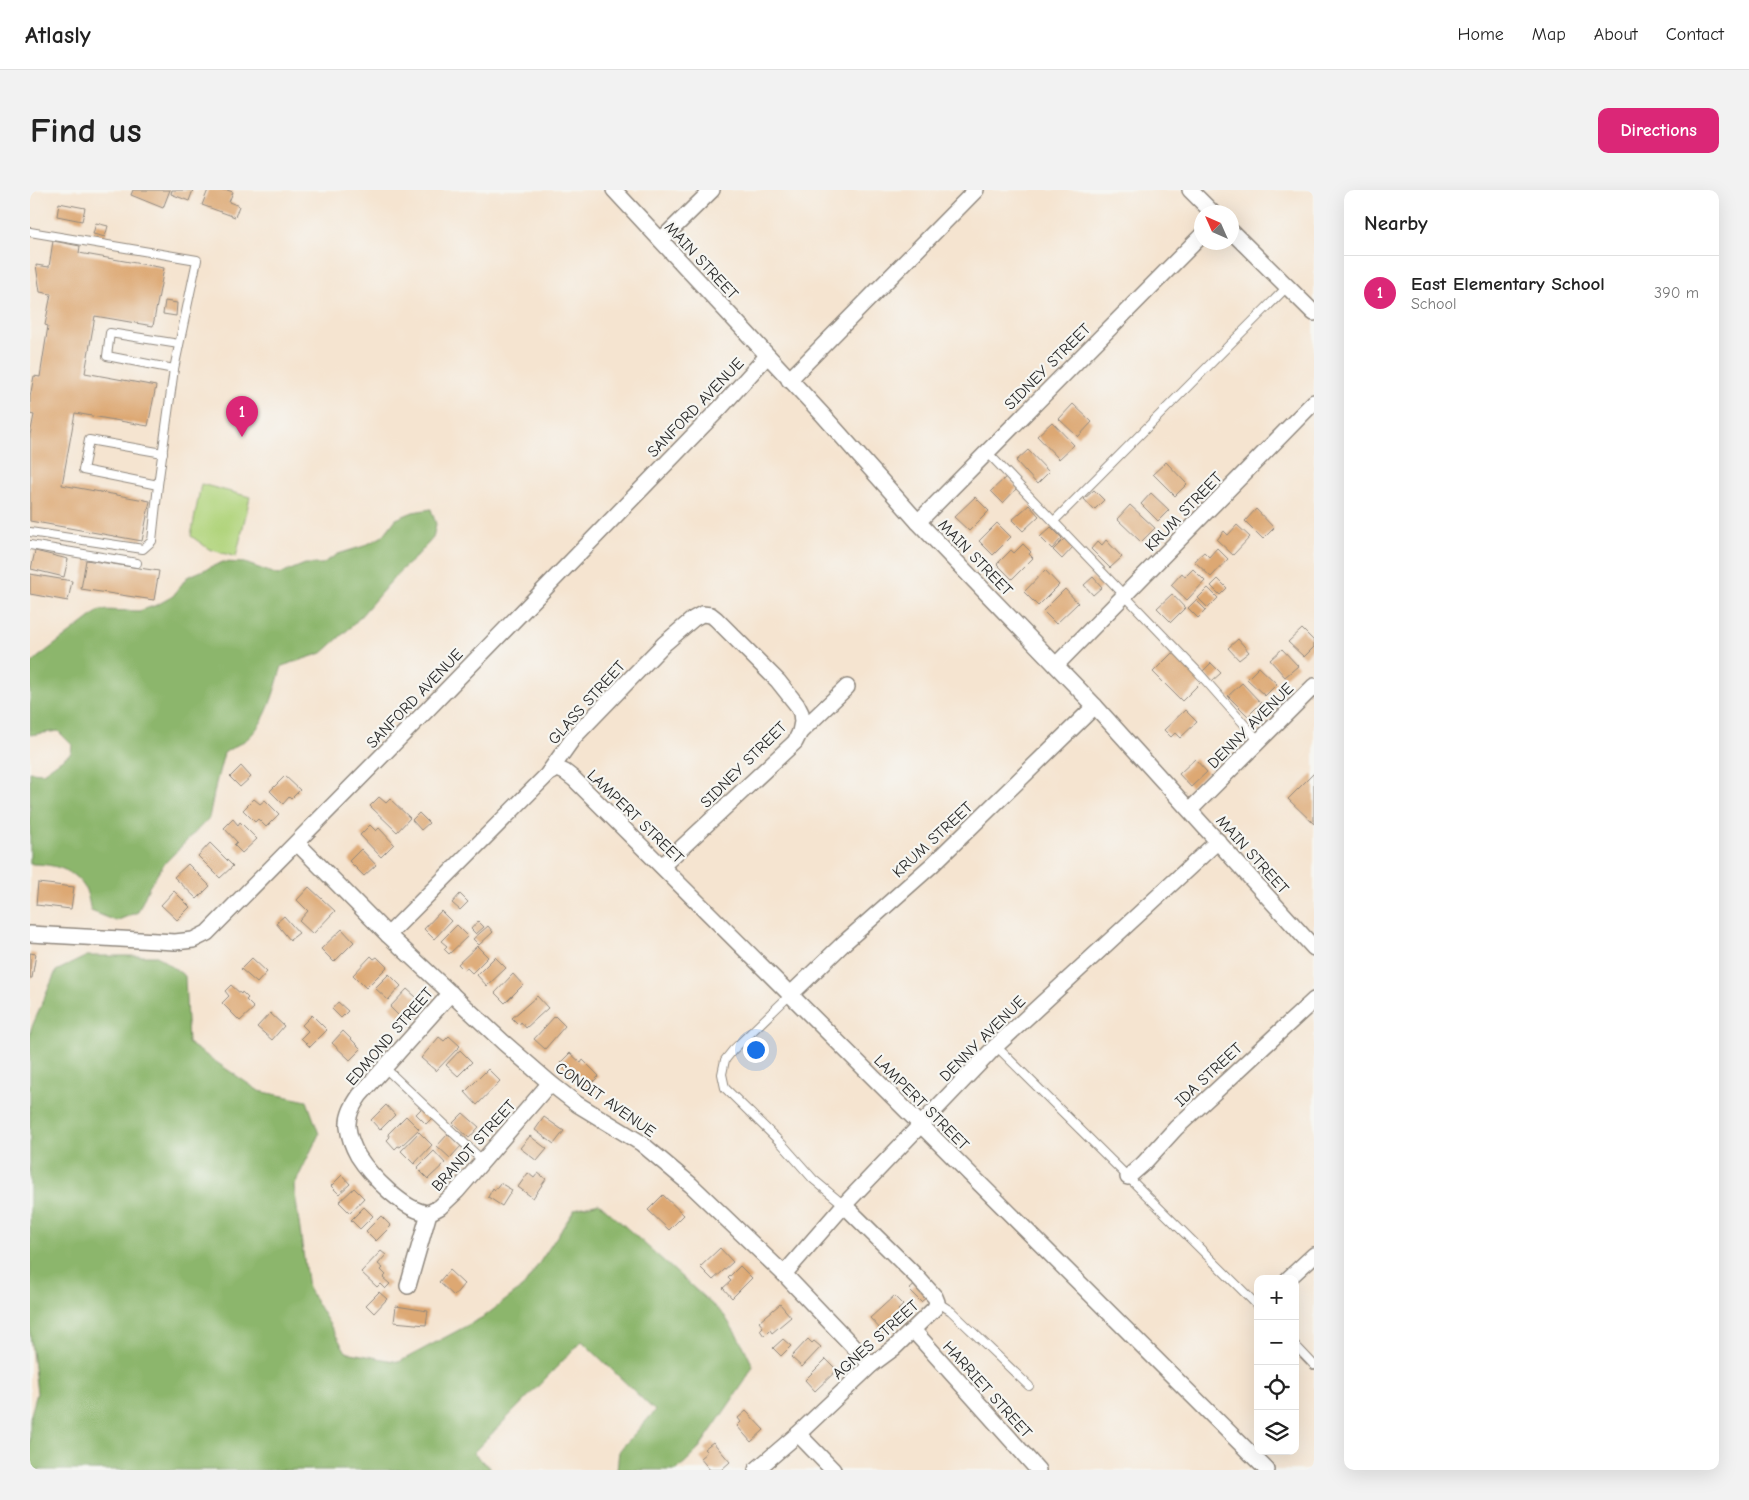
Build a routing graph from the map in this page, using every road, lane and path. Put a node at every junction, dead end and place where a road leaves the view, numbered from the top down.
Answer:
1 (614, 190) edge
2 (712, 190) edge
3 (976, 190) edge
4 (1190, 190) edge
5 (1205, 205) edge
6 (30, 232) edge
7 (1239, 239) edge
8 (661, 240) junction
9 (1194, 243) edge
10 (1287, 286) junction
11 (1314, 313) edge
12 (179, 344) junction
13 (767, 356) junction
14 (174, 369) junction
15 (789, 380) junction
16 (1314, 402) edge
17 (987, 452) junction
18 (163, 453) junction
19 (158, 485) junction
20 (1054, 521) junction
21 (918, 522) junction
22 (30, 532) edge
23 (30, 545) edge
24 (137, 563) dead end
25 (1125, 596) junction
26 (1056, 665) junction
27 (1314, 686) edge
28 (847, 687) dead end
29 (1095, 706) junction
30 (800, 732) junction
31 (1259, 741) junction
32 (549, 773) junction
33 (1190, 810) junction
34 (1218, 841) junction
35 (297, 843) junction
36 (662, 866) junction
37 (30, 934) edge
38 (388, 935) junction
39 (1314, 948) edge
40 (451, 993) junction
41 (791, 994) junction
42 (1314, 1000) edge
43 (996, 1046) junction
44 (384, 1067) junction
45 (550, 1083) junction
46 (920, 1126) junction
47 (483, 1161) junction
48 (1128, 1177) junction
49 (844, 1205) junction
50 (429, 1213) junction
51 (1314, 1255) edge
52 (784, 1274) junction
53 (1292, 1275) edge
54 (408, 1286) dead end
55 (937, 1302) junction
56 (1254, 1302) edge
57 (913, 1330) junction
58 (1299, 1349) edge
59 (871, 1365) junction
60 (1314, 1365) edge
61 (1029, 1386) dead end
62 (798, 1434) junction
63 (756, 1470) edge
64 (833, 1470) edge
65 (1038, 1470) edge
66 (1267, 1470) edge

1 - 8 street, MAIN STREET
2 - 8 street
3 - 15 street
4 - 5 street
6 - 12 lane
7 - 10 street
8 - 13 street, MAIN STREET
9 - 17 street, SIDNEY STREET
10 - 11 street
10 - 20 lane
12 - 14 lane
12 - 14 lane
13 - 15 street, MAIN STREET
13 - 35 street, SANFORD AVENUE
14 - 18 lane
15 - 21 street, MAIN STREET
16 - 25 street, KRUM STREET
17 - 20 lane
17 - 21 street, SIDNEY STREET
18 - 19 lane
18 - 19 lane
19 - 22 lane
20 - 25 lane
21 - 26 street, MAIN STREET
23 - 24 lane
25 - 26 street, KRUM STREET
25 - 31 lane
26 - 29 street, MAIN STREET
27 - 31 street, DENNY AVENUE
28 - 30 street, SIDNEY STREET
29 - 33 street, MAIN STREET
29 - 41 street, KRUM STREET
30 - 32 street, GLASS STREET
30 - 36 street, SIDNEY STREET
31 - 33 street, DENNY AVENUE
32 - 36 street, LAMPERT STREET
32 - 38 street, GLASS STREET
33 - 34 street, MAIN STREET
34 - 39 street, MAIN STREET
34 - 43 street, DENNY AVENUE
35 - 37 street, SANFORD AVENUE
35 - 38 street, CONDIT AVENUE
36 - 41 street, LAMPERT STREET
38 - 40 street, CONDIT AVENUE
40 - 44 street, EDMOND STREET
40 - 45 street, CONDIT AVENUE
41 - 46 street, LAMPERT STREET
41 - 49 lane
42 - 48 street, IDA STREET
43 - 46 street, DENNY AVENUE
43 - 48 lane
44 - 47 lane
44 - 50 street, EDMOND STREET
45 - 47 street, BRANDT STREET
45 - 52 street, CONDIT AVENUE
46 - 49 street, DENNY AVENUE
46 - 66 street, LAMPERT STREET
47 - 50 street, BRANDT STREET
48 - 56 lane
49 - 52 street, DENNY AVENUE
49 - 55 street, AGNES STREET
50 - 54 street, BRANDT STREET
51 - 53 street
52 - 59 street, CONDIT AVENUE
55 - 57 street, AGNES STREET
55 - 61 lane
57 - 59 street, AGNES STREET
57 - 65 street, HARRIET STREET
58 - 60 lane
59 - 62 street, AGNES STREET
62 - 63 street, AGNES STREET
62 - 64 street

